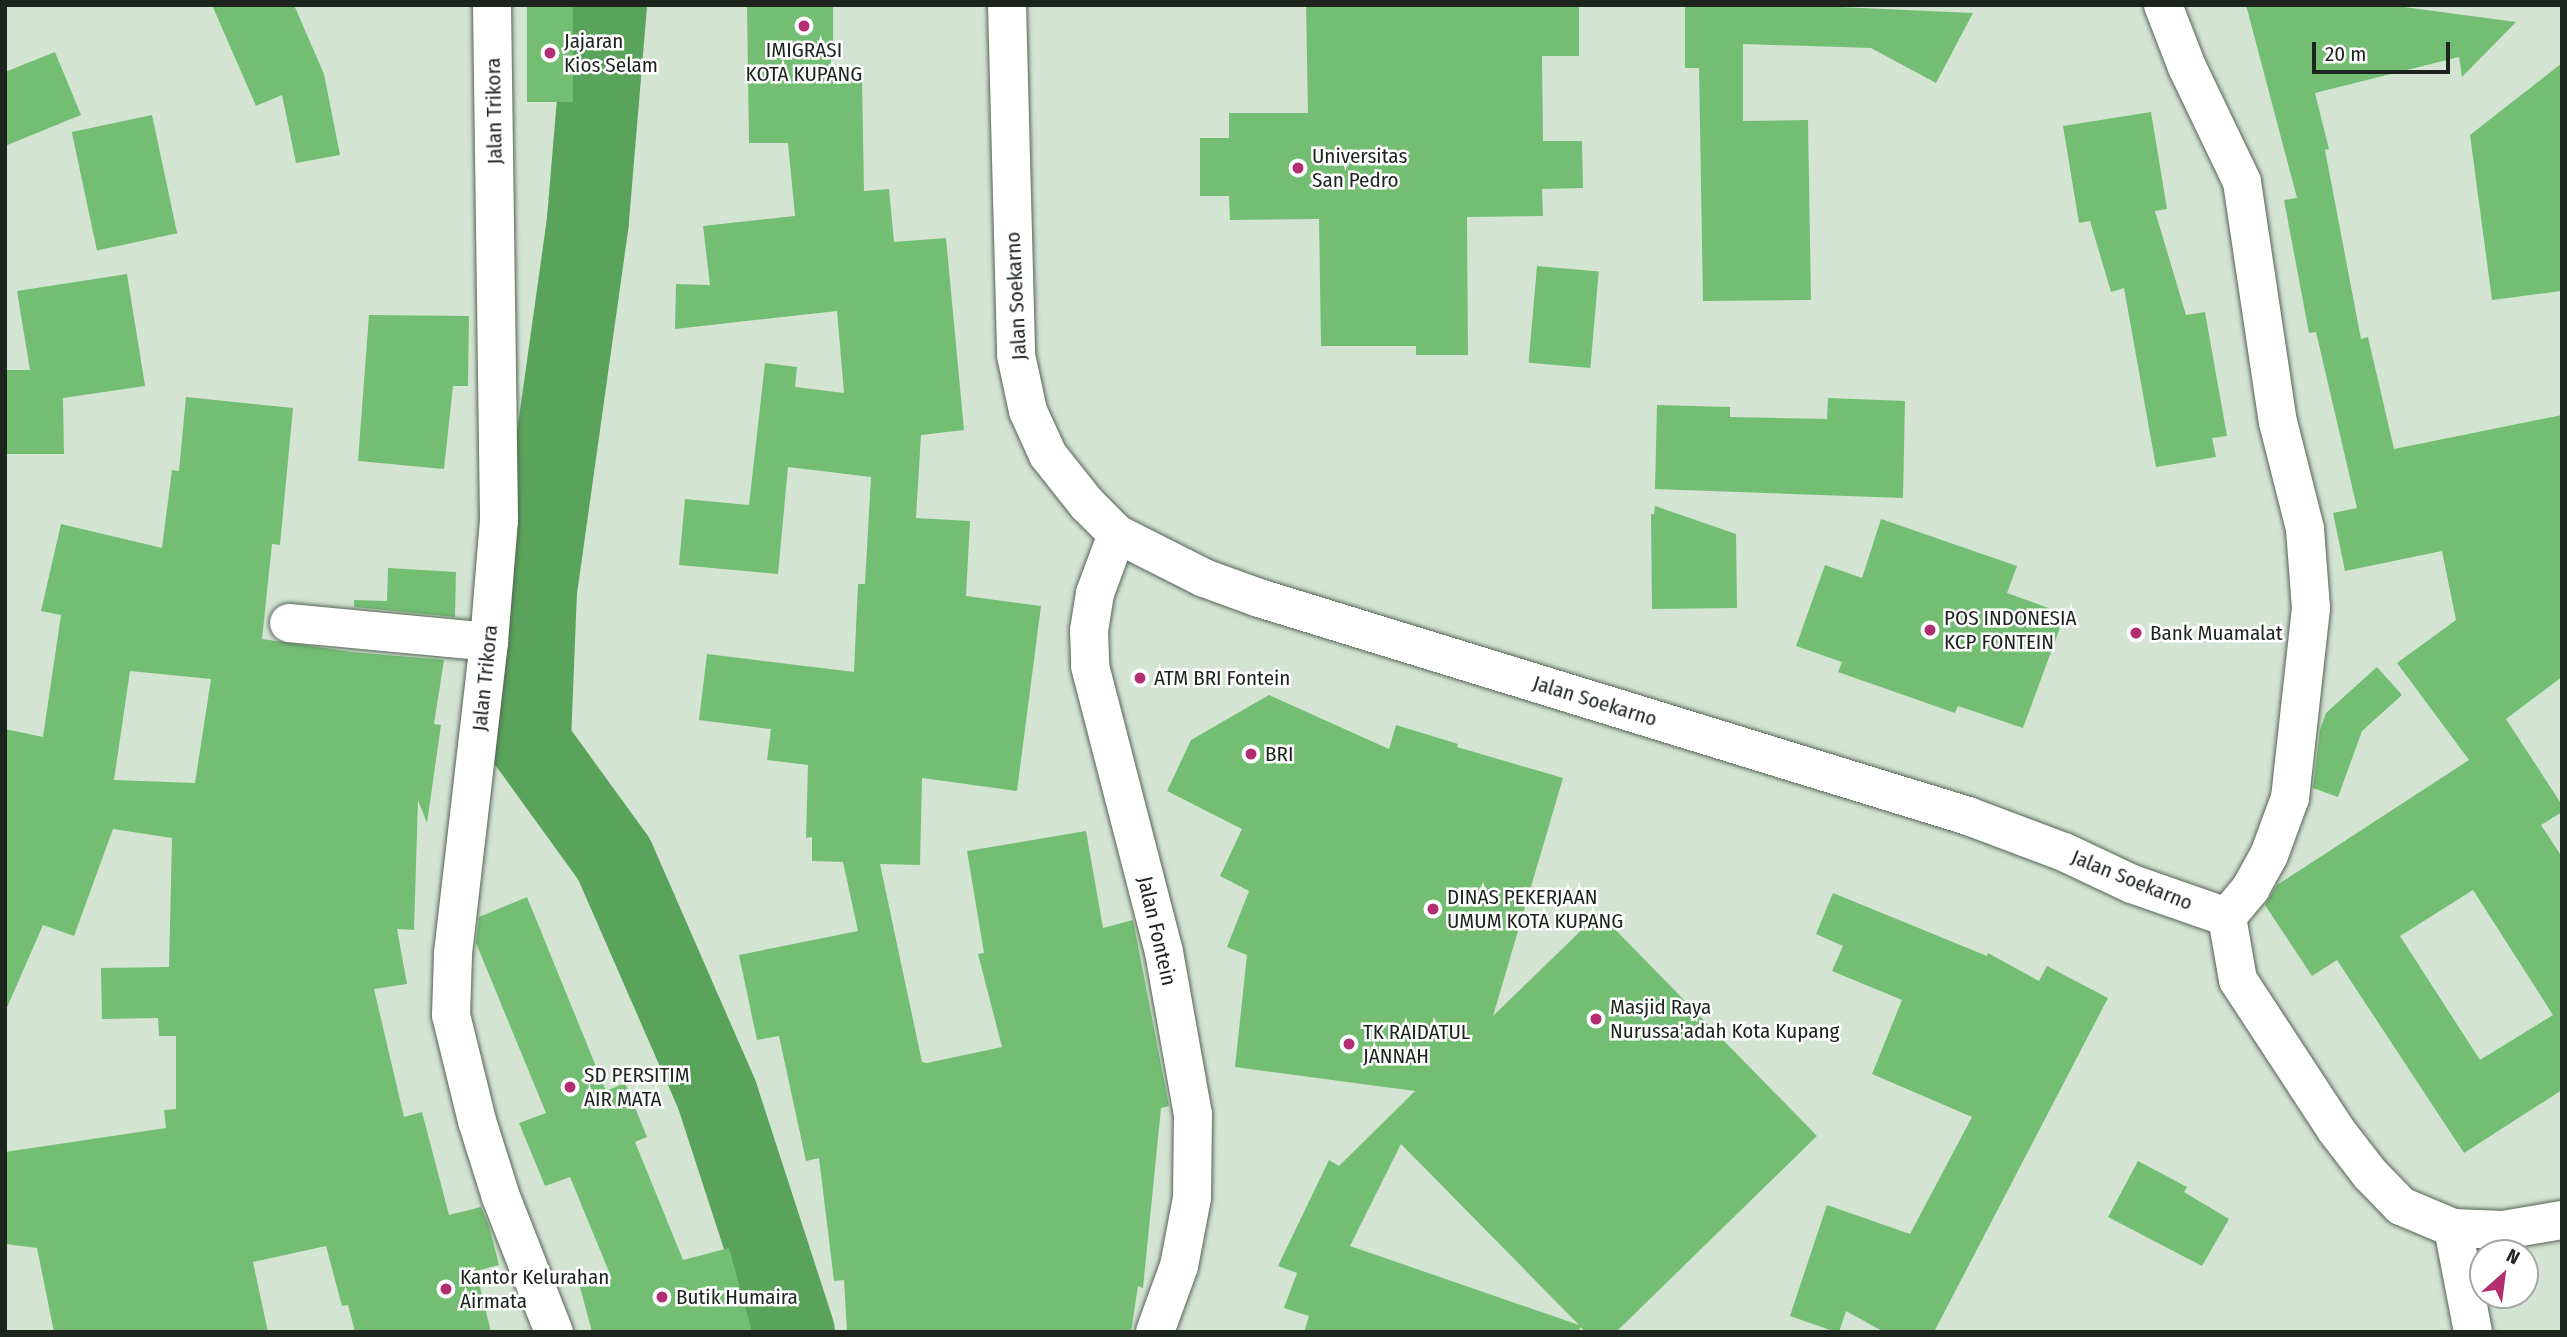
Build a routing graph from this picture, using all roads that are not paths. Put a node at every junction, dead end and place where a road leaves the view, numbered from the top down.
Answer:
1 (492, 5) edge
2 (1007, 5) edge
3 (2163, 5) edge
4 (1117, 534) junction
5 (289, 623) dead end
6 (489, 642) junction
7 (2227, 917) junction
8 (2562, 1220) edge
9 (2453, 1228) junction
10 (2474, 1331) edge
11 (554, 1332) edge
12 (1155, 1332) edge

1 - 6 main road, Jalan Trikora
2 - 4 main road, Jalan Soekarno
3 - 7 main road
4 - 7 main road, Jalan Soekarno
4 - 12 main road, Jalan Fontein
5 - 6 main road
6 - 11 main road, Jalan Trikora
7 - 9 main road
8 - 9 main road
9 - 10 main road

